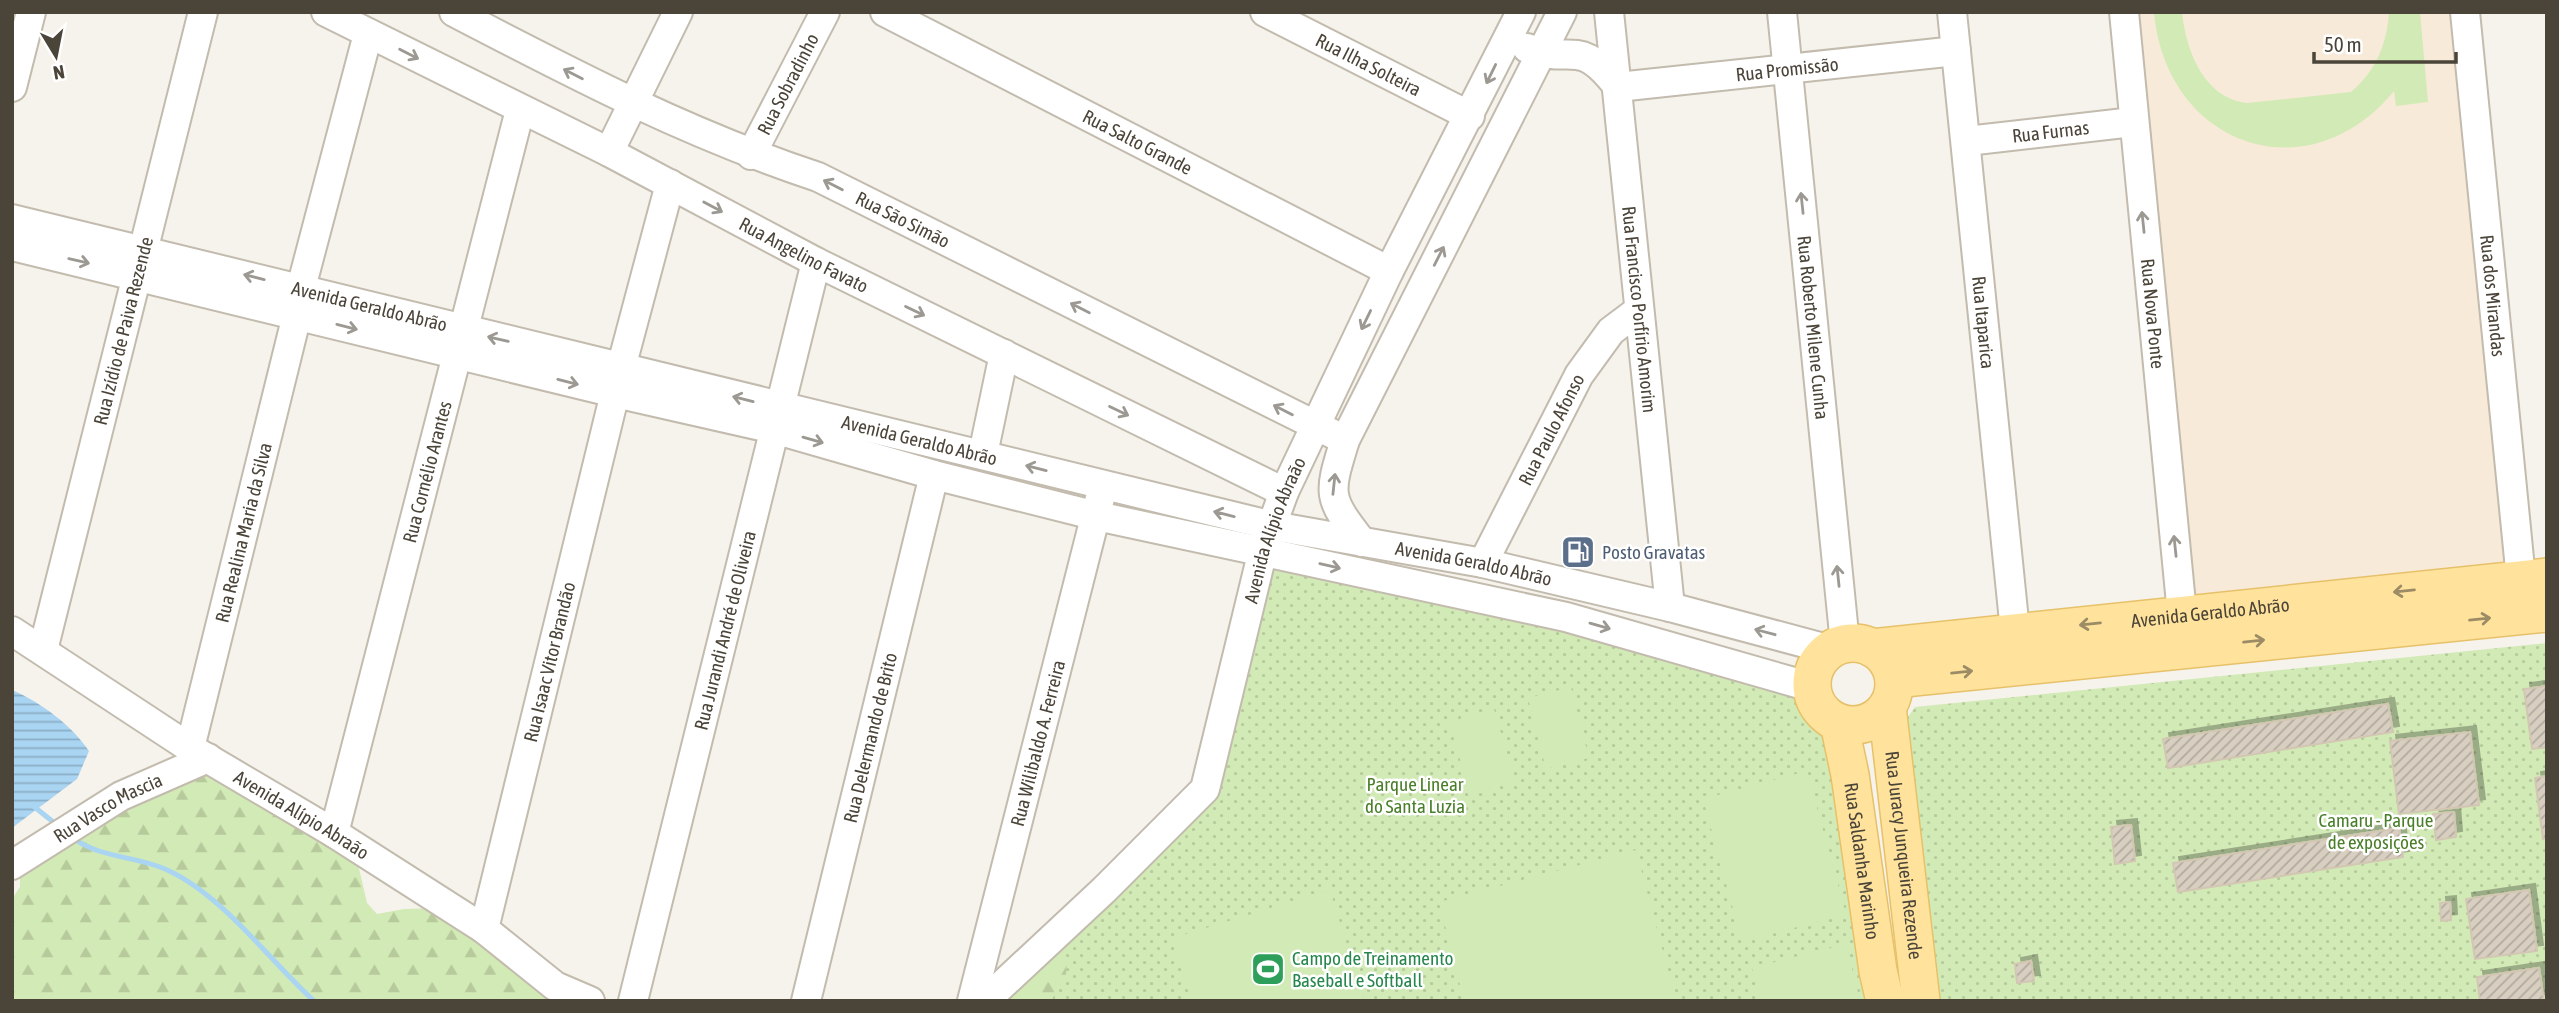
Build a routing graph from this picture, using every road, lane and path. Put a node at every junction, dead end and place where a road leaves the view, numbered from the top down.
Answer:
1 (31, 12) edge
2 (203, 12) edge
3 (326, 12) edge
4 (454, 12) edge
5 (678, 12) edge
6 (825, 12) edge
7 (885, 12) edge
8 (1265, 12) edge
9 (1521, 12) edge
10 (1562, 12) edge
11 (1609, 12) edge
12 (1782, 12) edge
13 (1952, 12) edge
14 (2124, 12) edge
15 (2465, 12) edge
16 (368, 34) junction
17 (1507, 41) junction
18 (1956, 51) junction
19 (1542, 54) junction
20 (1788, 68) junction
21 (12, 87) edge
22 (1618, 87) junction
23 (634, 105) junction
24 (520, 110) junction
25 (1470, 116) junction
26 (2133, 122) junction
27 (1967, 141) junction
28 (609, 152) junction
29 (751, 155) junction
30 (670, 184) junction
31 (12, 219) edge
32 (12, 246) edge
33 (816, 262) junction
34 (141, 263) junction
35 (1389, 271) junction
36 (299, 302) junction
37 (1639, 310) junction
38 (460, 342) junction
39 (1004, 354) junction
40 (618, 381) junction
41 (777, 419) junction
42 (1315, 426) junction
43 (1345, 440) junction
44 (983, 454) junction
45 (934, 475) junction
46 (1102, 485) junction
47 (1283, 492) junction
48 (1097, 516) junction
49 (1268, 538) junction
50 (1362, 542) junction
51 (1483, 563) junction
52 (2534, 578) edge
53 (1575, 586) junction
54 (1670, 607) junction
55 (2547, 613) edge
56 (1566, 617) junction
57 (12, 631) edge
58 (2015, 631) junction
59 (2184, 631) junction
60 (1849, 647) junction
61 (43, 650) junction
62 (1811, 687) junction
63 (1891, 693) junction
64 (1839, 723) junction
65 (199, 753) junction
66 (334, 833) junction
67 (12, 865) edge
68 (484, 929) junction
69 (590, 1001) edge
70 (633, 1001) edge
71 (806, 1001) edge
72 (972, 1001) edge
73 (985, 1001) edge
74 (1885, 1001) edge
75 (1921, 1001) edge

1 - 21 street
2 - 34 street, Rua Izídio de Paiva Rezende
3 - 16 street, Rua Angelino Favato
23 -> 4 street, Rua São Simão
5 - 23 street
6 - 29 street, Rua Sobradinho
7 - 35 street, Rua Salto Grande
8 - 25 street, Rua Ilha Solteira
9 - 17 street, Avenida Alípio Abraão
10 - 19 street, Avenida Alípio Abraão
11 - 22 street, Rua Francisco Porfírio Amorim
12 - 20 street, Rua Roberto Milene Cunha
13 - 18 street, Rua Itaparica
14 - 26 street, Rua Nova Ponte
15 - 52 street, Rua dos Mirandas
16 -> 24 street, Rua Angelino Favato
16 - 36 street, Rua Realina Maria da Silva
17 - 19 street
17 -> 25 street, Avenida Alípio Abraão
18 - 20 street, Rua Promissão
18 - 27 street, Rua Itaparica
19 - 22 street
43 -> 19 street, Avenida Alípio Abraão
20 - 22 street, Rua Promissão
60 -> 20 street, Rua Roberto Milene Cunha
22 - 37 street, Rua Francisco Porfírio Amorim
23 - 28 street
23 - 29 street, Rua São Simão
24 - 28 street, Rua Angelino Favato
24 - 38 street, Rua Cornélio Arantes
25 - 35 street, Avenida Alípio Abraão
26 - 27 street, Rua Furnas
59 -> 26 street, Rua Nova Ponte
27 - 58 street, Rua Itaparica
28 - 30 street, Rua Angelino Favato
42 -> 29 street, Rua São Simão
30 -> 33 street, Rua Angelino Favato
30 - 40 street, Rua Isaac Vitor Brandão
31 - 34 street, Avenida Geraldo Abrão
32 -> 34 street, Avenida Geraldo Abrão
33 -> 39 street, Rua Angelino Favato
33 - 41 street, Rua Jurandi André de Oliveira
34 - 36 street, Avenida Geraldo Abrão
34 - 61 street, Rua Izídio de Paiva Rezende
35 -> 42 street, Avenida Alípio Abraão
36 - 38 street, Avenida Geraldo Abrão
36 - 65 street, Rua Realina Maria da Silva
37 - 51 street, Rua Paulo Afonso
37 - 54 street, Rua Francisco Porfírio Amorim
38 - 40 street, Avenida Geraldo Abrão
38 - 66 street, Rua Cornélio Arantes
39 - 44 street
39 -> 47 street, Rua Angelino Favato
40 - 41 street, Avenida Geraldo Abrão
40 - 68 street, Rua Isaac Vitor Brandão
41 - 44 street, Avenida Geraldo Abrão
41 -> 45 street, Avenida Geraldo Abrão
41 - 70 street, Rua Jurandi André de Oliveira
42 - 43 street, Rua São Simão
42 - 47 street, Avenida Alípio Abraão
50 -> 43 street, Avenida Alípio Abraão
46 -> 44 street, Avenida Geraldo Abrão
45 - 48 street, Avenida Geraldo Abrão
45 - 71 street, Rua Delermando de Brito
46 - 48 street, Rua Wilibaldo A. Ferreira
49 -> 46 street, Avenida Geraldo Abrão
47 - 49 street, Avenida Alípio Abraão
48 - 49 street, Avenida Geraldo Abrão
48 - 72 street, Rua Wilibaldo A. Ferreira
49 - 50 street, Avenida Geraldo Abrão
49 -> 56 street, Avenida Geraldo Abrão
49 - 73 street, Avenida Alípio Abraão
50 - 51 street, Avenida Geraldo Abrão
51 - 53 street, Avenida Geraldo Abrão
52 -> 59 main road, Avenida Geraldo Abrão
53 - 54 street, Avenida Geraldo Abrão
53 - 56 street
60 -> 54 street, Avenida Geraldo Abrão
59 -> 55 main road, Avenida Geraldo Abrão
56 -> 62 street, Avenida Geraldo Abrão
57 - 61 street, Avenida Alípio Abraão
59 -> 58 main road, Avenida Geraldo Abrão
58 - 60 main road, Avenida Geraldo Abrão
63 -> 59 main road, Avenida Geraldo Abrão
60 - 62 main road
60 - 63 main road
61 - 65 street, Avenida Alípio Abraão
62 - 64 main road
63 - 64 main road, Avenida Geraldo Abrão
63 - 75 main road, Rua Juracy Junqueira Rezende
64 - 74 main road, Rua Saldanha Marinho
65 - 66 street, Avenida Alípio Abraão
65 - 67 street, Rua Vasco Mascia
66 - 68 street, Avenida Alípio Abraão
68 - 69 street, Avenida Alípio Abraão

